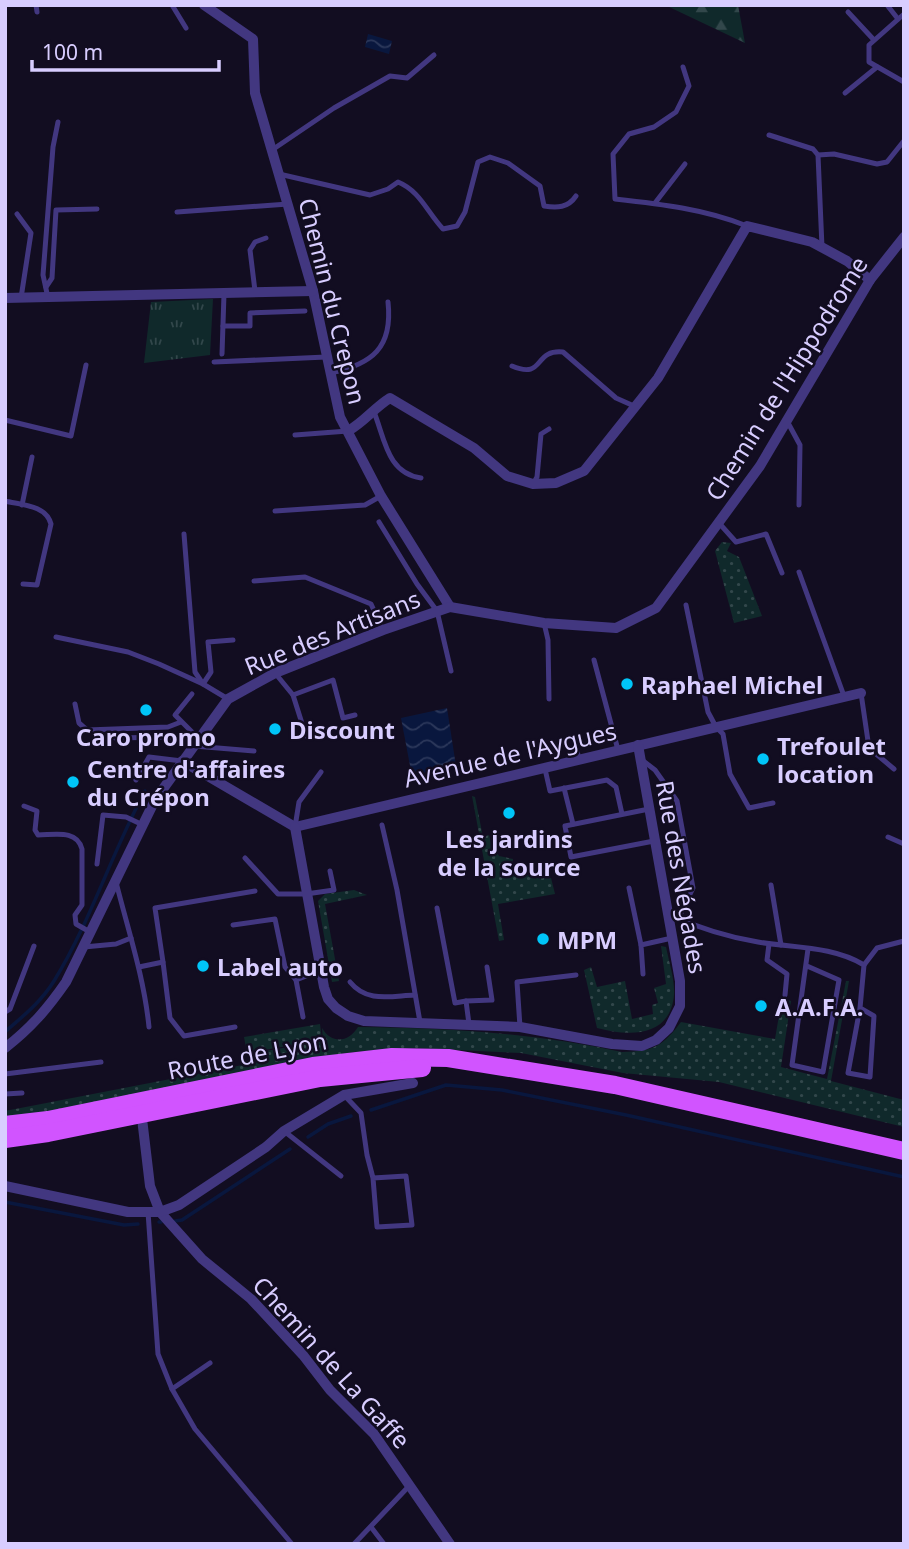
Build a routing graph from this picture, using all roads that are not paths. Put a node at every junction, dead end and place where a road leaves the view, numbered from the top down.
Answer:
1 (172, 5) edge
2 (204, 5) edge
3 (887, 5) edge
4 (848, 12) dead end
5 (901, 16) edge
6 (186, 28) dead end
7 (874, 40) junction
8 (435, 55) dead end
9 (877, 66) junction
10 (683, 67) dead end
11 (904, 82) edge
12 (845, 93) dead end
13 (58, 122) dead end
14 (769, 135) dead end
15 (903, 142) edge
16 (272, 150) junction
17 (818, 155) junction
18 (685, 164) dead end
19 (279, 174) junction
20 (576, 196) dead end
21 (655, 203) junction
22 (288, 204) junction
23 (97, 209) dead end
24 (177, 212) dead end
25 (17, 214) dead end
26 (747, 226) junction
27 (904, 237) edge
28 (266, 238) dead end
29 (822, 247) junction
30 (870, 280) junction
31 (313, 291) junction
32 (47, 292) junction
33 (256, 292) junction
34 (224, 293) junction
35 (5, 298) edge
36 (22, 298) junction
37 (388, 302) dead end
38 (305, 311) dead end
39 (223, 326) junction
40 (222, 354) dead end
41 (327, 357) junction
42 (214, 362) dead end
43 (86, 365) dead end
44 (512, 366) dead end
45 (331, 373) junction
46 (636, 407) junction
47 (373, 409) junction
48 (5, 420) edge
49 (786, 421) junction
50 (549, 429) dead end
51 (348, 431) junction
52 (295, 435) dead end
53 (32, 457) dead end
54 (421, 478) dead end
55 (533, 484) junction
56 (381, 496) junction
57 (5, 501) edge
58 (22, 505) junction
59 (799, 505) dead end
60 (275, 511) dead end
61 (379, 522) dead end
62 (719, 523) junction
63 (184, 534) dead end
64 (799, 572) dead end
65 (782, 573) dead end
66 (254, 581) dead end
67 (23, 584) dead end
68 (686, 606) dead end
69 (450, 607) junction
70 (437, 611) junction
71 (544, 623) junction
72 (383, 630) junction
73 (57, 637) dead end
74 (233, 640) dead end
75 (594, 660) dead end
76 (451, 671) dead end
77 (275, 673) junction
78 (202, 684) junction
79 (861, 692) joint
80 (192, 694) dead end
81 (293, 695) junction
82 (844, 696) junction
83 (228, 699) junction
84 (549, 699) dead end
85 (75, 704) dead end
86 (355, 715) dead end
87 (181, 722) junction
88 (716, 727) junction
89 (306, 736) dead end
90 (115, 738) dead end
91 (196, 743) junction
92 (575, 743) dead end
93 (638, 745) junction
94 (618, 750) junction
95 (254, 751) dead end
96 (640, 758) junction
97 (579, 759) junction
98 (182, 761) junction
99 (544, 767) junction
100 (894, 769) dead end
101 (321, 772) dead end
102 (136, 780) dead end
103 (564, 788) junction
104 (773, 803) dead end
105 (24, 806) dead end
106 (649, 809) junction
107 (622, 814) junction
108 (573, 824) junction
109 (143, 825) junction
110 (382, 825) dead end
111 (295, 827) junction
112 (888, 836) dead end
113 (654, 841) junction
114 (904, 844) edge
115 (245, 858) dead end
116 (97, 863) dead end
117 (330, 871) dead end
118 (116, 878) junction
119 (771, 885) dead end
120 (629, 888) dead end
121 (256, 891) dead end
122 (306, 894) junction
123 (437, 908) dead end
124 (673, 917) junction
125 (233, 925) dead end
126 (90, 932) junction
127 (131, 938) junction
128 (672, 938) junction
129 (904, 941) edge
130 (769, 944) junction
131 (641, 945) junction
132 (781, 945) junction
133 (34, 946) dead end
134 (83, 947) junction
135 (808, 949) junction
136 (163, 962) junction
137 (807, 965) junction
138 (864, 965) junction
139 (139, 967) junction
140 (487, 967) dead end
141 (319, 971) junction
142 (643, 974) dead end
143 (576, 975) dead end
144 (296, 980) junction
145 (350, 982) dead end
146 (415, 995) junction
147 (785, 995) dead end
148 (466, 1002) junction
149 (860, 1008) junction
150 (5, 1012) edge
151 (303, 1017) dead end
152 (419, 1022) junction
153 (470, 1024) junction
154 (149, 1027) dead end
155 (235, 1027) dead end
156 (520, 1027) junction
157 (5, 1048) edge
158 (101, 1062) dead end
159 (5, 1074) edge
160 (413, 1083) dead end
161 (22, 1093) dead end
162 (5, 1094) edge
163 (344, 1095) junction
164 (140, 1107) junction
165 (5, 1125) edge
166 (284, 1131) junction
167 (5, 1139) edge
168 (904, 1151) edge
169 (341, 1176) dead end
170 (373, 1178) junction
171 (5, 1186) edge
172 (148, 1212) junction
173 (160, 1212) junction
174 (210, 1363) dead end
175 (172, 1388) junction
176 (410, 1485) junction
177 (371, 1527) junction
178 (292, 1544) edge
179 (354, 1544) edge
180 (384, 1544) edge
181 (450, 1544) edge

1 - 6 lane
2 - 16 street, Chemin du Crepon
3 - 5 lane
4 - 7 lane
5 - 7 lane
7 - 9 lane
8 - 16 lane
9 - 11 lane
9 - 12 lane
10 - 21 lane
13 - 32 lane
14 - 17 lane
15 - 17 lane
16 - 19 street, Chemin du Crepon
17 - 29 lane
18 - 21 lane
19 - 20 lane
19 - 22 street, Chemin du Crepon
21 - 26 lane
22 - 24 lane
22 - 31 street, Chemin du Crepon
23 - 32 lane
25 - 36 lane
26 - 29 street
26 - 46 street
27 - 30 street, Chemin de l'Hippodrome
28 - 33 lane
29 - 30 street
30 - 49 street, Chemin de l'Hippodrome
31 - 33 street
31 - 41 street, Chemin du Crepon
32 - 34 street
32 - 36 street
33 - 34 street
34 - 39 lane
35 - 36 street
37 - 45 lane
38 - 39 lane
39 - 40 lane
41 - 42 lane
41 - 45 street, Chemin du Crepon
43 - 48 lane
44 - 46 lane
45 - 51 street, Chemin du Crepon
46 - 55 street
47 - 51 street
47 - 54 lane
47 - 55 street
49 - 59 lane
49 - 62 street, Chemin de l'Hippodrome
50 - 55 lane
51 - 52 lane
51 - 56 street, Chemin du Crepon
53 - 58 lane
56 - 60 lane
56 - 69 street, Chemin du Crepon
57 - 58 lane
58 - 67 lane
61 - 70 lane
62 - 65 lane
62 - 71 street, Chemin de l'Hippodrome
63 - 78 lane
64 - 82 lane
66 - 72 lane
68 - 88 lane
69 - 70 street, Rue des Artisans
69 - 71 street, Chemin de l'Hippodrome
70 - 72 street, Rue des Artisans
70 - 76 lane
71 - 84 lane
72 - 77 street, Rue des Artisans
73 - 78 lane
74 - 78 lane
75 - 94 lane
77 - 81 lane
77 - 83 street, Rue des Artisans
78 - 83 lane
79 - 82 street, Avenue de l'Aygues
79 - 100 lane
80 - 87 lane
81 - 86 lane
81 - 89 lane
82 - 88 street, Avenue de l'Aygues
83 - 91 street, Rue des Artisans
85 - 87 lane
87 - 91 lane
88 - 93 street, Avenue de l'Aygues
88 - 104 lane
90 - 91 lane
91 - 95 lane
91 - 98 street, Rue des Artisans
92 - 97 lane
93 - 94 street, Avenue de l'Aygues
93 - 96 street, Rue des Négades
94 - 97 street, Avenue de l'Aygues
96 - 106 street, Rue des Négades
96 - 124 lane
97 - 99 street, Avenue de l'Aygues
98 - 102 lane
98 - 109 street, Rue des Artisans
98 - 111 street
99 - 103 lane
99 - 111 street, Avenue de l'Aygues
101 - 111 lane
103 - 107 lane
103 - 108 lane
105 - 126 lane
106 - 107 lane
106 - 113 street, Rue des Négades
107 - 108 lane
108 - 113 lane
109 - 116 lane
109 - 118 street, Rue des Artisans
110 - 146 lane
111 - 122 street, Rue des Négades
112 - 114 lane
113 - 124 street, Rue des Négades
115 - 122 lane
117 - 122 lane
118 - 126 street, Rue des Artisans
118 - 127 lane
119 - 132 lane
120 - 131 lane
121 - 136 lane
122 - 141 street, Rue des Négades
123 - 148 lane
124 - 128 street, Rue des Négades
124 - 130 lane
125 - 144 lane
126 - 134 street, Rue des Artisans
127 - 134 lane
127 - 139 lane
128 - 131 lane
128 - 156 street, Rue des Négades
129 - 138 lane
130 - 132 lane
130 - 147 lane
131 - 142 lane
132 - 135 lane
133 - 150 lane
134 - 157 street, Rue des Artisans
135 - 137 lane
135 - 138 lane
136 - 139 lane
136 - 155 lane
137 - 137 lane
138 - 149 lane
139 - 154 lane
140 - 148 lane
141 - 144 lane
141 - 152 street, Rue des Négades
143 - 156 lane
144 - 151 lane
145 - 146 lane
146 - 152 lane
148 - 153 lane
149 - 149 lane
152 - 153 street, Rue des Négades
153 - 156 street, Rue des Négades
158 - 159 lane
160 - 163 street
161 - 162 lane
163 - 166 street
163 - 170 lane
164 - 165 main road, Route de Lyon
164 - 167 main road, Route de Lyon
164 - 168 main road, Route de Lyon
164 - 173 street, Chemin de La Gaffe
166 - 169 lane
166 - 173 street
170 - 170 lane
171 - 172 street
172 - 173 street
172 - 175 lane
173 - 176 street, Chemin de La Gaffe
174 - 175 lane
175 - 178 lane
176 - 177 lane
176 - 181 street, Chemin de La Gaffe
177 - 179 lane
177 - 180 lane

